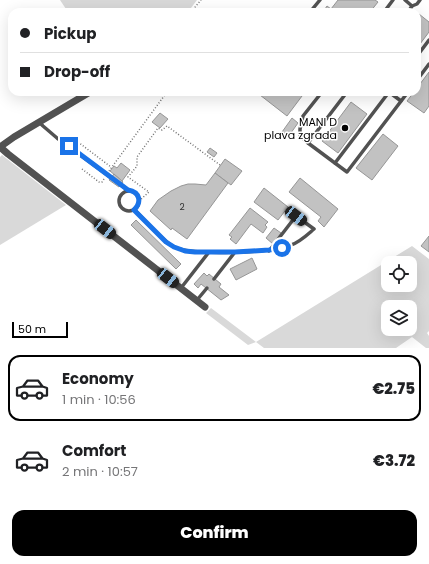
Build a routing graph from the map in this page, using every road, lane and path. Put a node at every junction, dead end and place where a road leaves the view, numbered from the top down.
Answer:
1 (201, 0) edge
2 (320, 0) edge
3 (405, 0) edge
4 (420, 0) edge
5 (412, 6) joint
6 (194, 8) edge
7 (313, 8) edge
8 (429, 40) edge
9 (421, 51) edge
10 (429, 64) edge
11 (421, 75) edge
12 (83, 96) edge
13 (164, 96) edge
14 (319, 96) edge
15 (344, 96) edge
16 (386, 96) edge
17 (394, 96) edge
18 (405, 96) edge
19 (401, 101) junction
20 (39, 122) junction
21 (78, 142) dead end
22 (308, 143) junction
23 (0, 147) edge
24 (335, 163) junction
25 (220, 165) dead end
26 (111, 167) junction
27 (82, 169) dead end
28 (107, 175) junction
29 (128, 190) junction
30 (139, 201) junction
31 (134, 210) junction
32 (269, 250) junction
33 (210, 252) junction
34 (235, 252) junction
35 (214, 278) dead end
36 (181, 288) junction
37 (207, 288) dead end
38 (197, 300) junction
39 (205, 307) dead end

1 - 6 path
2 - 7 lane
3 - 5 lane
4 - 5 lane
8 - 9 lane
10 - 11 lane
12 - 20 street
13 - 26 path
14 - 22 lane
15 - 22 lane
16 - 24 lane
17 - 19 lane
18 - 19 lane
19 - 24 lane
20 - 23 street
20 - 28 lane
21 - 26 path
22 - 24 lane
23 - 36 street
25 - 30 path
26 - 28 path
27 - 28 path
28 - 29 lane
29 - 30 lane
29 - 31 lane
30 - 31 lane
31 - 33 lane
32 - 32 lane
32 - 34 lane
33 - 34 lane
33 - 36 lane
34 - 35 lane
36 - 38 street
37 - 38 lane
38 - 39 street

